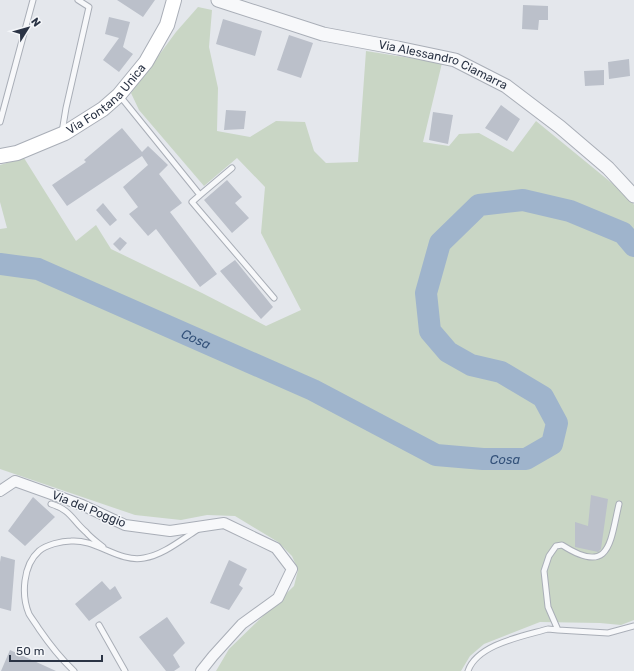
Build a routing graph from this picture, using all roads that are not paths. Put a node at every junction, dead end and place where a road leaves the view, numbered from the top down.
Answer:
1 (33, 0) edge
2 (78, 0) edge
3 (174, 0) edge
4 (218, 0) edge
5 (119, 95) junction
6 (0, 122) edge
7 (61, 135) junction
8 (0, 156) edge
9 (232, 168) dead end
10 (200, 195) junction
11 (634, 196) edge
12 (274, 298) dead end
13 (0, 491) edge
14 (51, 504) dead end
15 (619, 504) dead end
16 (203, 526) junction
17 (108, 550) junction
18 (99, 625) dead end
19 (634, 626) edge
20 (558, 630) junction
21 (74, 671) edge
22 (125, 671) edge
23 (201, 671) edge
24 (468, 671) edge

1 - 6 lane
2 - 7 lane
3 - 5 main road, Via Fontana Unica
4 - 11 street, Via Alessandro Ciamarra
5 - 7 main road, Via Fontana Unica
5 - 10 lane
7 - 8 main road, Via Fontana Unica
9 - 10 lane
10 - 12 lane
13 - 16 street, Via del Poggio
14 - 17 lane
15 - 20 lane
16 - 17 lane
16 - 23 street, Via del Poggio
17 - 21 lane
18 - 22 lane
19 - 20 lane
20 - 24 lane

